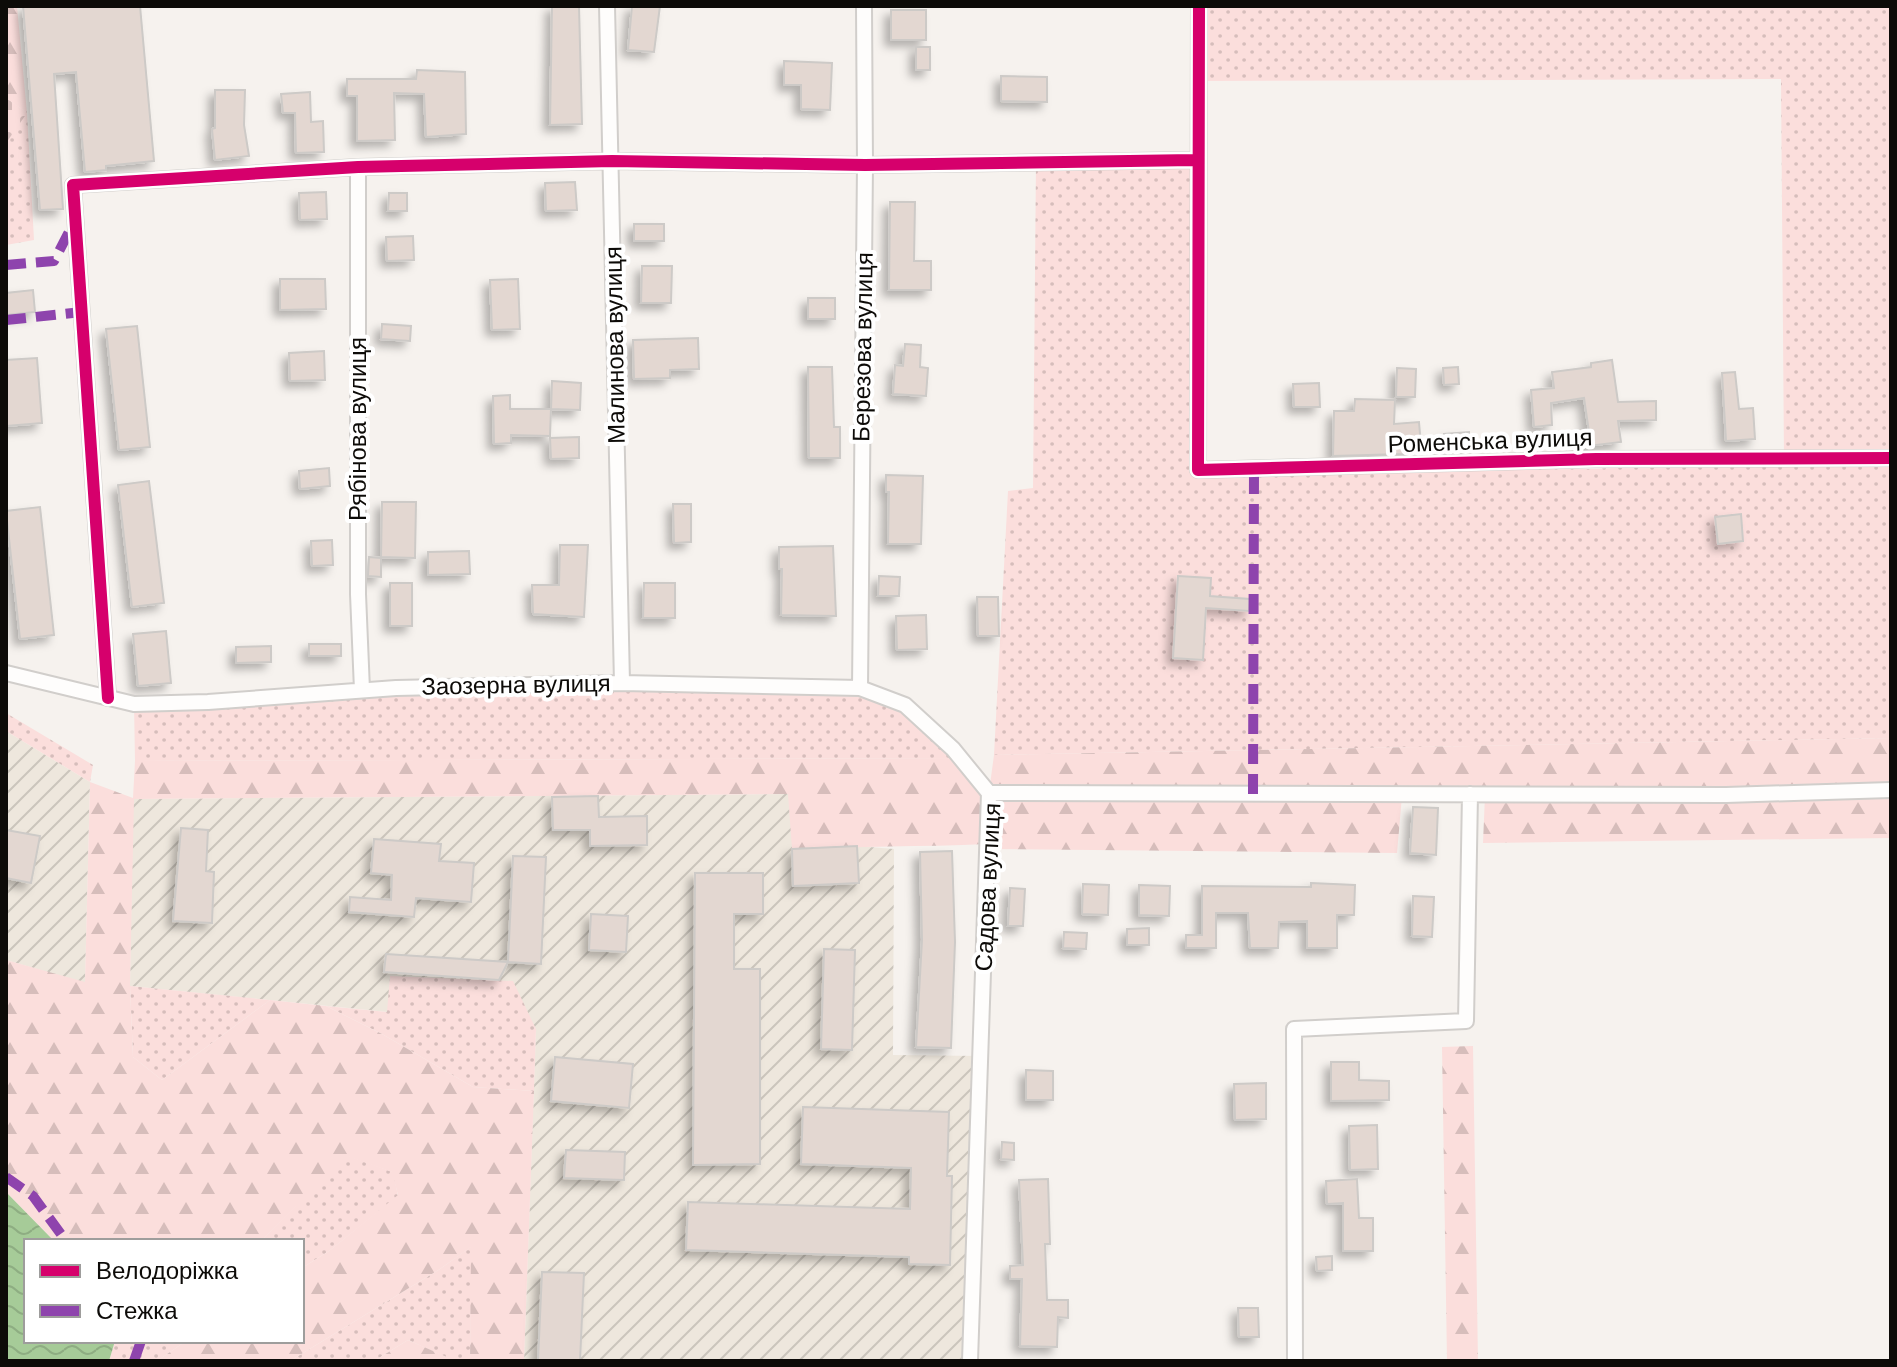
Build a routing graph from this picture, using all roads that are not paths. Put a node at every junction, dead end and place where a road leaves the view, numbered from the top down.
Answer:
1 (607, 6) edge
2 (864, 6) edge
3 (1199, 6) edge
4 (1194, 160) dead end
5 (612, 161) junction
6 (865, 165) junction
7 (358, 167) junction
8 (1891, 458) edge
9 (6, 673) edge
10 (622, 683) junction
11 (860, 688) junction
12 (362, 690) junction
13 (108, 698) junction
14 (1891, 790) edge
15 (989, 793) junction
16 (1470, 794) junction
17 (970, 1361) edge
18 (1295, 1361) edge

1 - 5 street, Малинова вулиця
2 - 6 street, Березова вулиця
3 - 8 street, Роменська вулиця
4 - 6 street
5 - 6 street
5 - 7 street
5 - 10 street, Малинова вулиця
6 - 11 street, Березова вулиця
7 - 12 street, Рябінова вулиця
7 - 13 street
9 - 13 street, Заозерна вулиця
10 - 11 street, Заозерна вулиця
10 - 12 street, Заозерна вулиця
11 - 15 street, Заозерна вулиця
12 - 13 street, Заозерна вулиця
14 - 16 street, Садова вулиця
15 - 16 street, Садова вулиця
15 - 17 street, Садова вулиця
16 - 18 street

